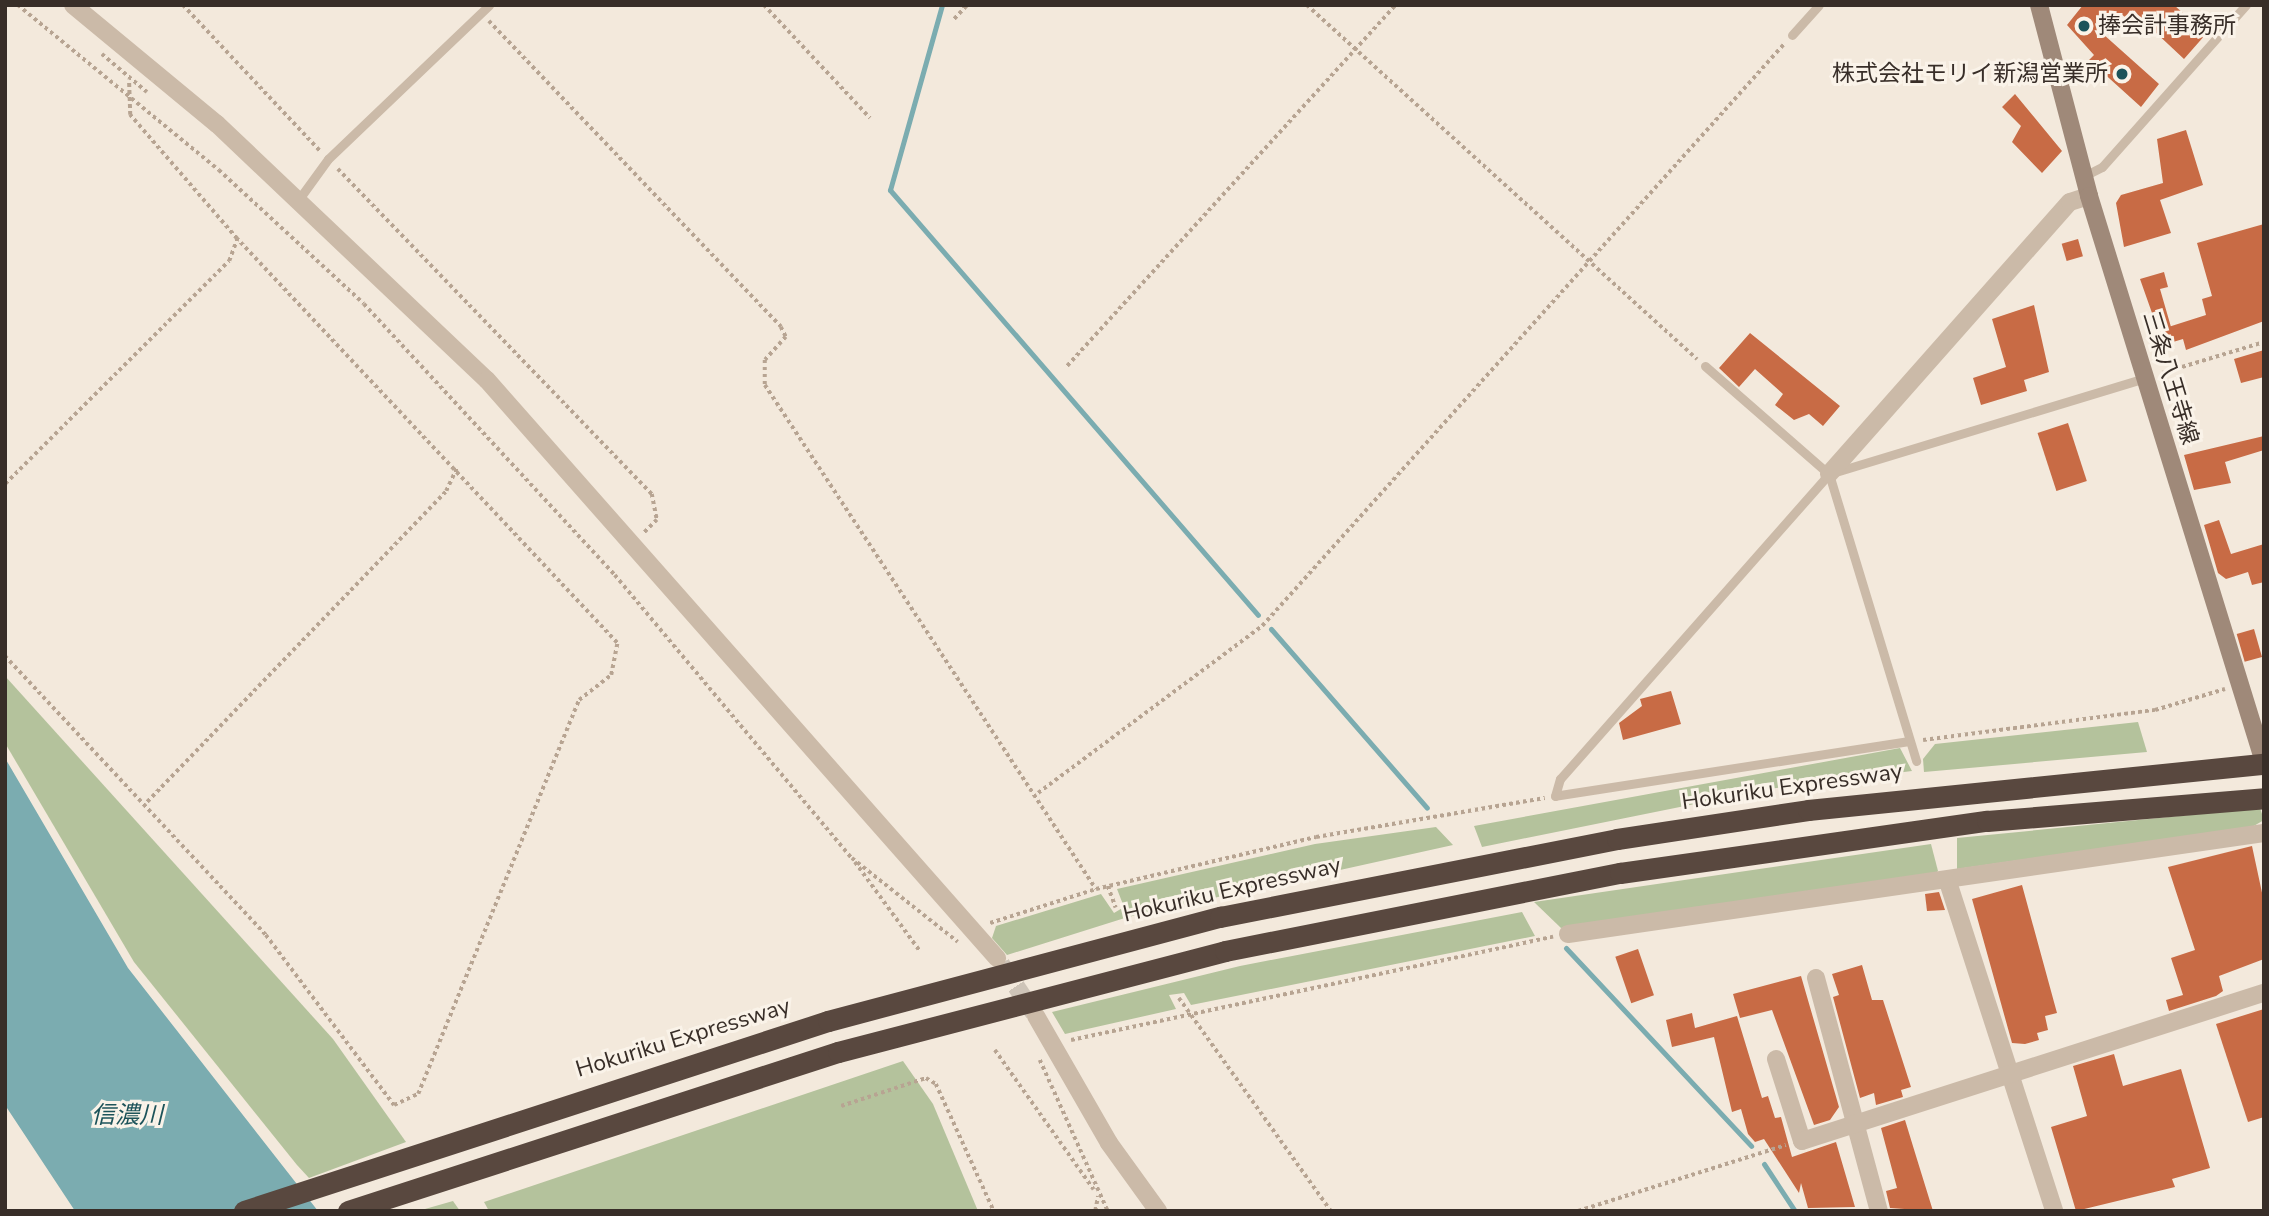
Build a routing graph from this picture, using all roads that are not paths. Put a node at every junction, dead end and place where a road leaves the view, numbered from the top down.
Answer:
1 (73, 5) edge
2 (489, 5) edge
3 (1819, 5) edge
4 (2039, 5) edge
5 (2246, 5) edge
6 (1792, 35) road end
7 (2084, 176) junction
8 (2090, 196) junction
9 (299, 199) junction
10 (1705, 366) road end
11 (2144, 378) junction
12 (1829, 474) junction
13 (1909, 741) junction
14 (1916, 761) dead end
15 (2264, 763) edge
16 (2264, 798) edge
17 (2264, 833) edge
18 (1948, 882) junction
19 (1568, 934) road end
20 (986, 947) tunnel mouth
21 (1816, 978) dead end
22 (2264, 993) edge
23 (1036, 1016) tunnel mouth
24 (1776, 1059) dead end
25 (2011, 1074) junction
26 (1855, 1124) junction
27 (244, 1211) edge
28 (348, 1211) edge
29 (1158, 1211) edge
30 (1879, 1211) edge
31 (2054, 1211) edge

1 - 9 street
2 - 9 lane
3 - 6 lane
4 - 7 main road, 三条八王寺線
5 - 7 lane
7 - 8 main road, 三条八王寺線
8 - 11 main road, 三条八王寺線
8 - 12 street
9 - 20 street
10 - 12 lane
11 - 12 lane
11 - 15 main road, 三条八王寺線
12 - 13 lane
12 - 13 lane
13 - 14 lane
15 - 27 highway, Hokuriku Expressway
16 - 28 highway
17 - 18 street
18 - 19 street
18 - 25 street
21 - 26 street
22 - 25 street
23 - 29 street
24 - 26 street
25 - 26 street
25 - 31 street
26 - 30 street

